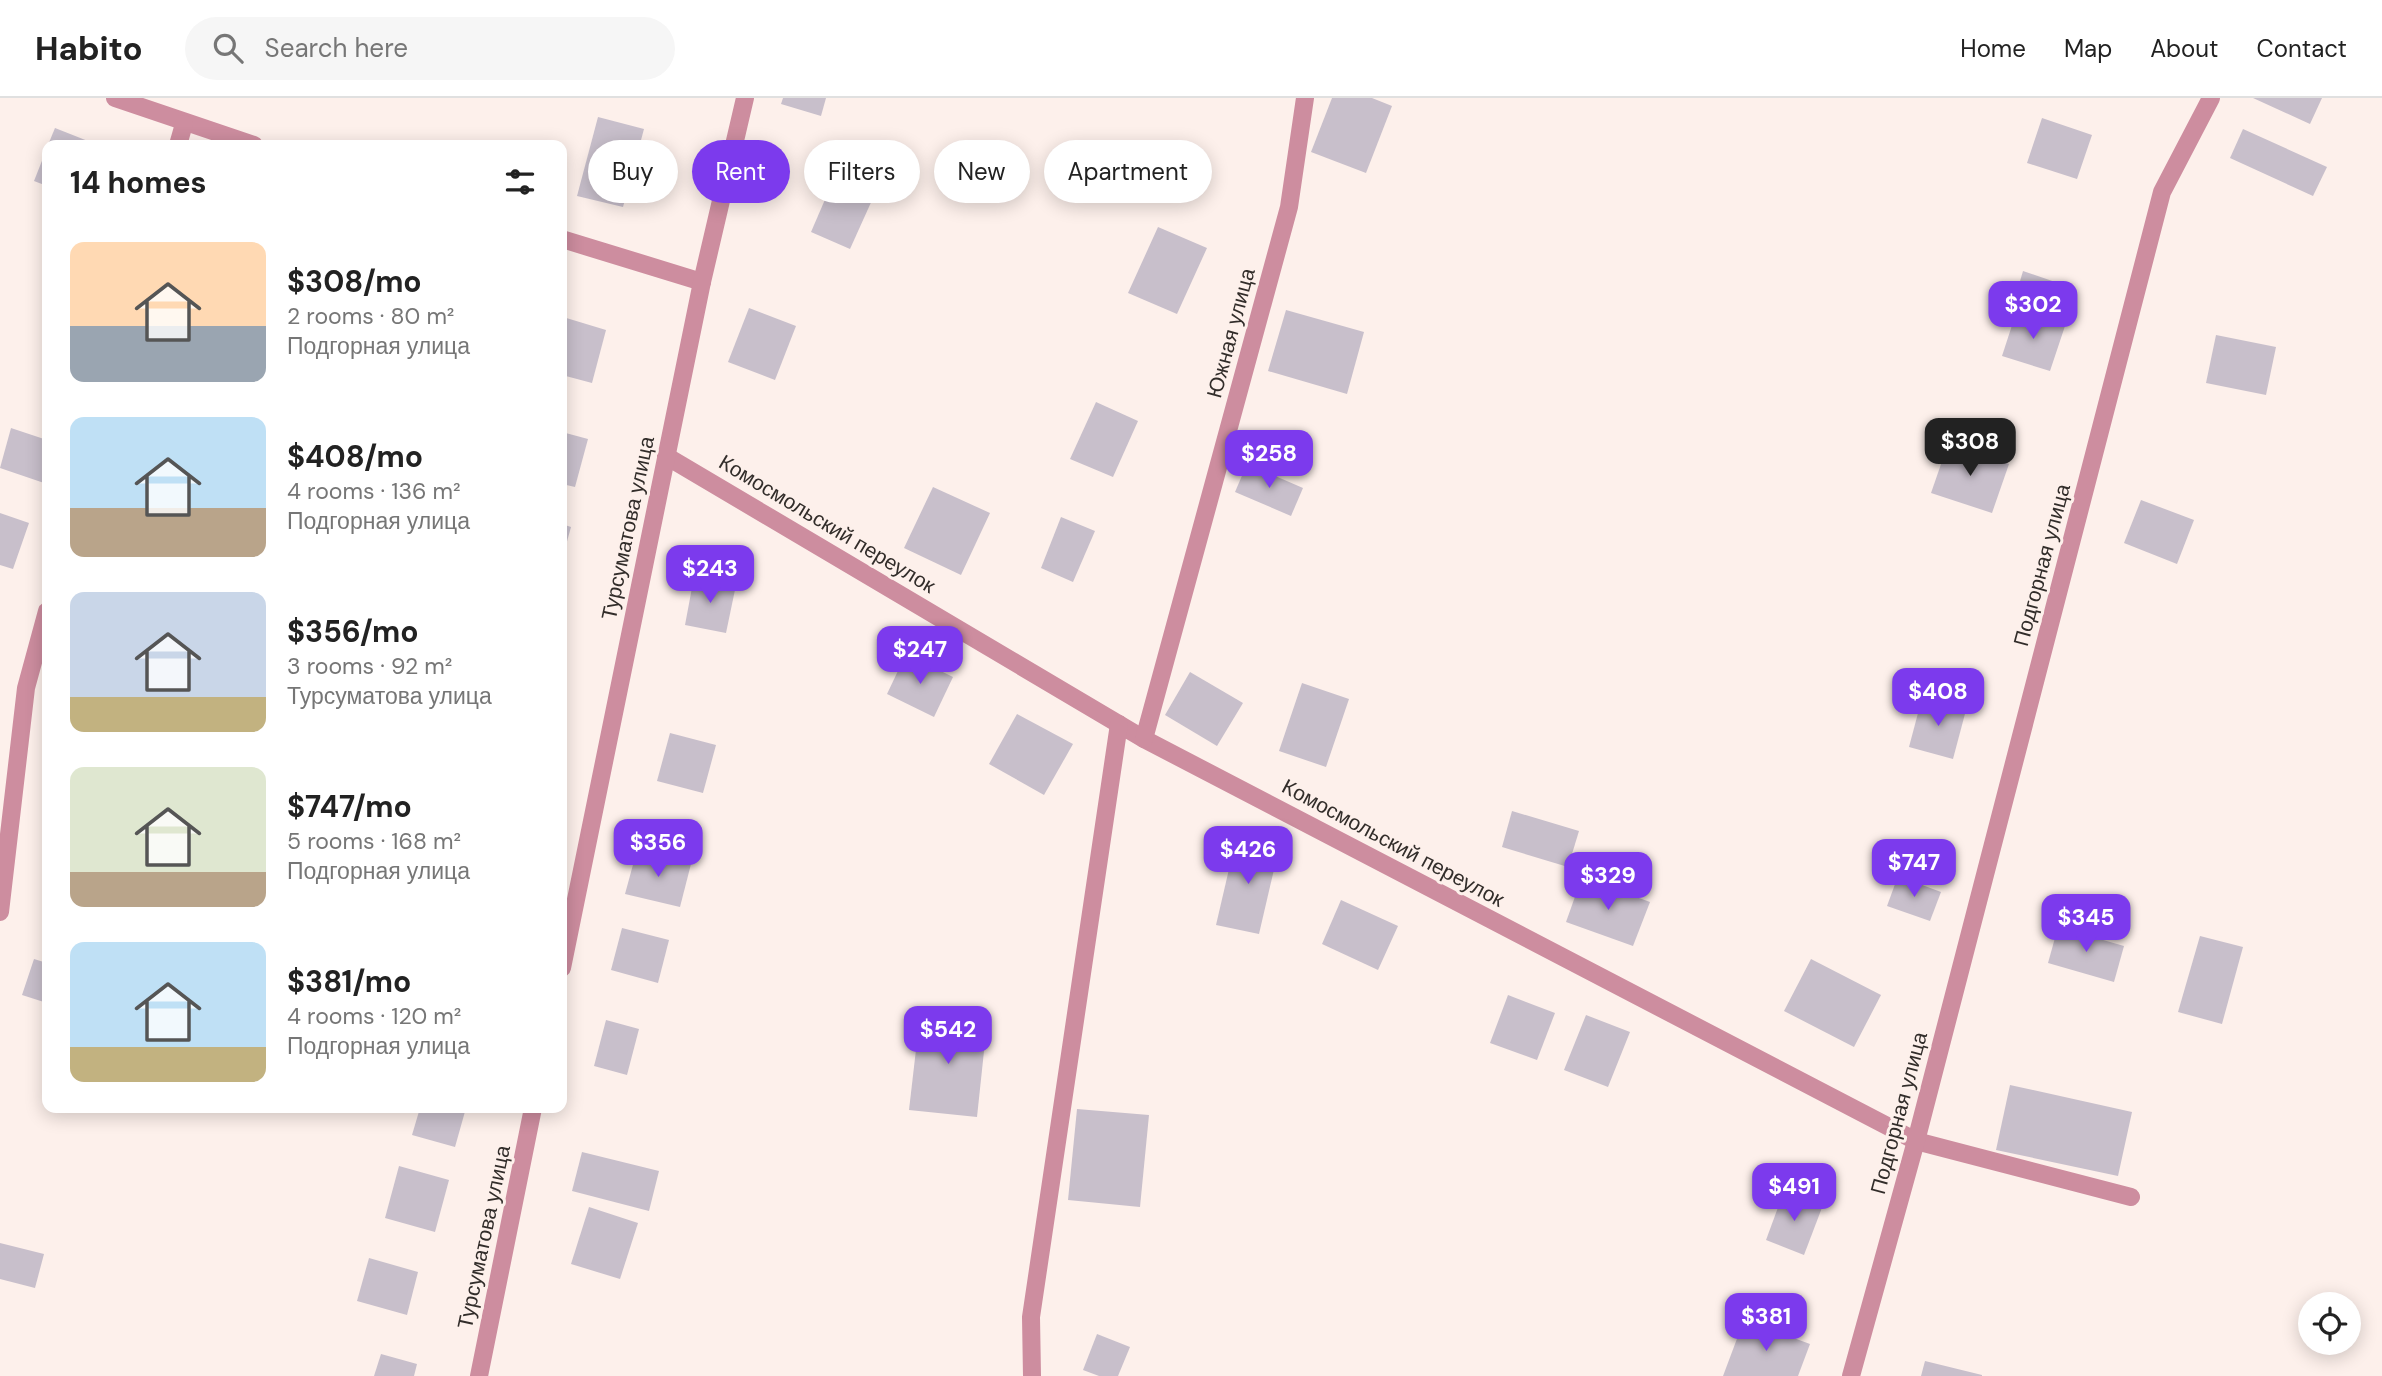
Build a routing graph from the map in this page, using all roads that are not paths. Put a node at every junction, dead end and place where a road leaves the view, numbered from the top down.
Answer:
1 (115, 98) edge
2 (745, 98) edge
3 (1305, 98) edge
4 (2211, 98) edge
5 (184, 124) junction
6 (179, 140) edge
7 (237, 140) edge
8 (567, 241) edge
9 (702, 282) junction
10 (666, 456) junction
11 (42, 629) edge
12 (1119, 724) junction
13 (1144, 738) junction
14 (0, 912) edge
15 (567, 943) edge
16 (532, 1113) edge
17 (1916, 1141) junction
18 (2131, 1197) dead end
19 (479, 1376) edge
20 (1032, 1376) edge
21 (1851, 1376) edge

1 - 5 street
2 - 9 street, Турсуматова улица
3 - 13 street, Южная улица
4 - 17 street, Подгорная улица
5 - 6 street
5 - 7 street
8 - 9 street
9 - 10 street, Турсуматова улица
10 - 12 street, Комосмольский переулок
10 - 15 street, Турсуматова улица
11 - 14 street
12 - 13 street, Комосмольский переулок
12 - 20 street
13 - 17 street, Комосмольский переулок
16 - 19 street, Турсуматова улица
17 - 18 street, Комосмольский переулок
17 - 21 street, Подгорная улица

